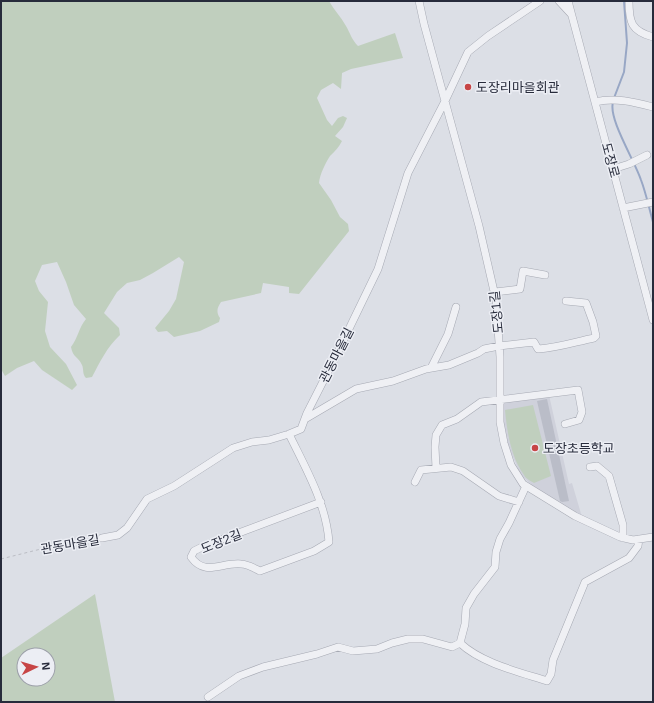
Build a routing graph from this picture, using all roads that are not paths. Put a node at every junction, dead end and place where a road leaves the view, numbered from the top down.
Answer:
1 (419, 1) edge
2 (540, 1) edge
3 (559, 1) edge
4 (568, 1) edge
5 (574, 1) edge
6 (629, 1) edge
7 (571, 14) junction
8 (653, 28) edge
9 (651, 36) edge
10 (445, 101) junction
11 (595, 102) junction
12 (653, 107) edge
13 (647, 155) dead end
14 (613, 168) junction
15 (653, 202) edge
16 (623, 208) junction
17 (545, 275) dead end
18 (495, 292) junction
19 (566, 301) dead end
20 (456, 307) dead end
21 (653, 320) edge
22 (499, 346) junction
23 (431, 368) junction
24 (500, 399) junction
25 (305, 419) junction
26 (565, 424) dead end
27 (289, 434) junction
28 (590, 467) dead end
29 (436, 468) junction
30 (415, 482) dead end
31 (526, 486) junction
32 (321, 502) junction
33 (519, 502) junction
34 (653, 537) edge
35 (102, 538) road end
36 (623, 538) junction
37 (639, 539) junction
38 (460, 643) junction
39 (208, 697) dead end

1 - 10 street, 도장1길
2 - 10 street, 관동마을길
3 - 7 street
4 - 7 street, 도장로
5 - 7 street
6 - 9 street
7 - 11 street, 도장로
8 - 9 street
10 - 18 street, 도장1길
10 - 25 street, 관동마을길
11 - 12 street
11 - 14 street, 도장로
13 - 14 street
14 - 16 street, 도장로
15 - 16 street
16 - 21 street, 도장로
17 - 18 street
18 - 22 street, 도장1길
19 - 22 street
20 - 23 street
22 - 23 street
22 - 24 street, 도장1길
23 - 25 street
24 - 26 street
24 - 29 street
24 - 31 street, 도장1길
25 - 27 street, 관동마을길
27 - 32 street, 도장2길
27 - 35 street, 관동마을길
28 - 36 street
29 - 30 street
29 - 33 street
31 - 33 street
31 - 36 street, 도장1길
32 - 32 street, 도장2길
33 - 38 street
34 - 37 street, 도장1길
36 - 37 street, 도장1길
37 - 38 street
38 - 39 street

